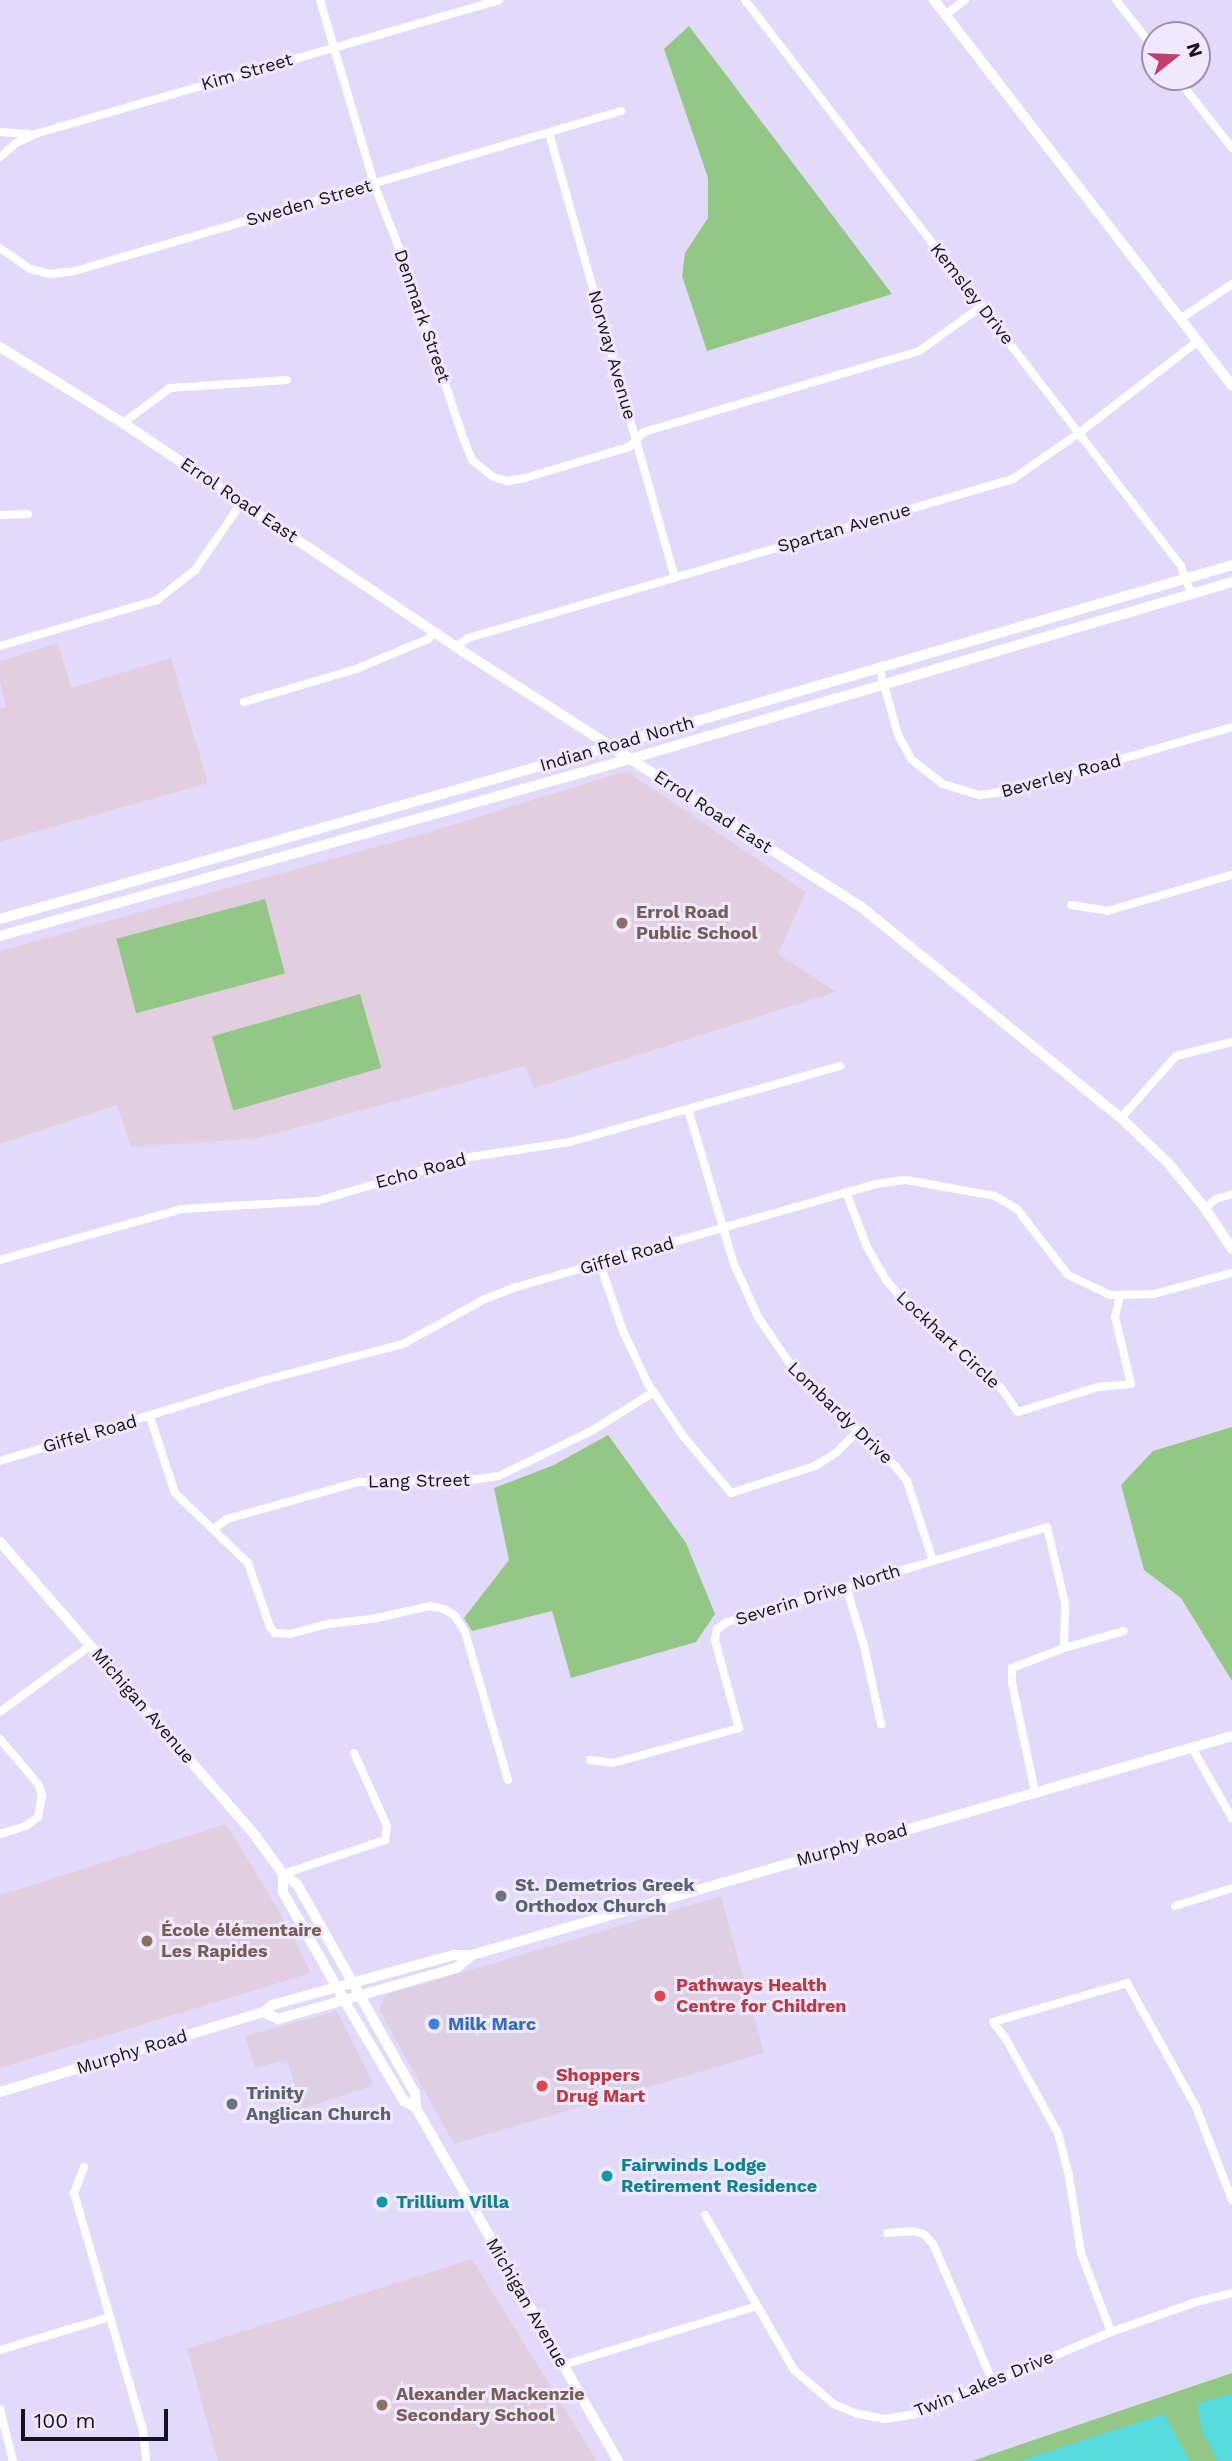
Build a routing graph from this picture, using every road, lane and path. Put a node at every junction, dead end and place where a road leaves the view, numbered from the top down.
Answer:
1 (320, 0) edge
2 (499, 0) edge
3 (745, 0) edge
4 (934, 0) edge
5 (965, 0) edge
6 (1116, 0) edge
7 (945, 15) junction
8 (1141, 32) edge
9 (334, 47) junction
10 (1186, 91) edge
11 (621, 111) dead end
12 (0, 132) edge
13 (549, 133) junction
14 (35, 134) junction
15 (1232, 148) edge
16 (0, 157) edge
17 (373, 184) junction
18 (0, 248) edge
19 (1232, 284) edge
20 (982, 306) junction
21 (1180, 319) junction
22 (1198, 341) junction
23 (0, 347) edge
24 (287, 380) dead end
25 (1232, 385) edge
26 (123, 423) junction
27 (1079, 433) junction
28 (636, 437) junction
29 (243, 502) junction
30 (28, 514) dead end
31 (0, 515) edge
32 (1232, 565) edge
33 (675, 576) junction
34 (1186, 577) junction
35 (1232, 582) edge
36 (1191, 593) junction
37 (434, 632) junction
38 (0, 646) edge
39 (456, 647) junction
40 (879, 667) junction
41 (884, 683) junction
42 (244, 702) dead end
43 (1232, 727) edge
44 (611, 746) junction
45 (631, 759) junction
46 (1232, 875) edge
47 (1071, 905) dead end
48 (0, 919) edge
49 (0, 936) edge
50 (1232, 1042) edge
51 (841, 1066) dead end
52 (688, 1109) junction
53 (1121, 1118) junction
54 (846, 1192) junction
55 (1232, 1194) edge
56 (1205, 1208) junction
57 (724, 1228) junction
58 (1232, 1249) edge
59 (0, 1260) edge
60 (600, 1264) junction
61 (1232, 1273) edge
62 (1121, 1296) junction
63 (654, 1392) junction
64 (150, 1416) junction
65 (858, 1431) junction
66 (0, 1461) edge
67 (214, 1529) junction
68 (0, 1542) edge
69 (933, 1561) junction
70 (846, 1587) junction
71 (1124, 1631) dead end
72 (91, 1645) junction
73 (1064, 1648) junction
74 (0, 1712) edge
75 (881, 1724) dead end
76 (1232, 1736) edge
77 (0, 1739) edge
78 (1192, 1748) junction
79 (354, 1753) dead end
80 (590, 1760) dead end
81 (508, 1780) dead end
82 (1035, 1792) junction
83 (1232, 1818) edge
84 (0, 1834) edge
85 (283, 1874) junction
86 (1232, 1888) edge
87 (1175, 1906) dead end
88 (472, 1955) junction
89 (354, 1982) junction
90 (336, 1986) junction
91 (361, 1995) junction
92 (344, 2000) junction
93 (264, 2012) junction
94 (0, 2092) edge
95 (416, 2108) junction
96 (84, 2167) dead end
97 (1232, 2200) edge
98 (705, 2216) dead end
99 (887, 2233) dead end
100 (1232, 2293) edge
101 (757, 2306) junction
102 (110, 2317) junction
103 (1111, 2332) junction
104 (0, 2350) edge
105 (563, 2365) junction
106 (993, 2382) junction
107 (0, 2409) edge
108 (13, 2461) edge
109 (145, 2461) edge
110 (618, 2461) edge

1 - 9 street, Denmark Street
2 - 9 street, Kim Street
3 - 20 street, Kemsley Drive
4 - 7 main road
5 - 7 street
6 - 8 street
7 - 21 main road
9 - 14 street, Kim Street
9 - 17 street, Denmark Street
10 - 15 street
11 - 13 street, Sweden Street
12 - 14 street
13 - 17 street, Sweden Street
13 - 28 street, Norway Avenue
14 - 16 street, Kim Street
17 - 18 street, Sweden Street
17 - 28 street, Denmark Street
19 - 21 street
20 - 27 street, Kemsley Drive
20 - 28 street, Denmark Street
21 - 22 main road
22 - 25 main road
22 - 27 street, Spartan Avenue
23 - 26 main road, Errol Road East
24 - 26 street
26 - 29 main road, Errol Road East
27 - 33 street, Spartan Avenue
27 - 34 street, Kemsley Drive
28 - 33 street, Norway Avenue
29 - 37 main road, Errol Road East
29 - 38 street
30 - 31 street
32 - 34 main road, Indian Road North
33 - 39 street, Spartan Avenue
34 - 36 street, Kemsley Drive
34 - 40 main road, Indian Road North
35 - 36 main road, Indian Road North
36 - 41 main road, Indian Road North
37 - 39 main road, Errol Road East
37 - 42 street
39 - 44 main road, Errol Road East
40 - 41 street, Beverley Road
40 - 44 main road, Indian Road North
41 - 43 street, Beverley Road
41 - 45 main road, Indian Road North
44 - 45 main road, Errol Road East
44 - 48 main road, Indian Road North
45 - 49 main road, Indian Road North
45 - 53 main road, Errol Road East
46 - 47 street
50 - 53 street
51 - 52 street, Echo Road
52 - 57 street, Lombardy Drive
52 - 59 street, Echo Road
53 - 56 main road, Errol Road East
54 - 57 street, Giffel Road
54 - 62 street, Giffel Road
54 - 62 street, Lockhart Circle
55 - 56 street
56 - 58 main road, Errol Road East
57 - 60 street, Giffel Road
57 - 65 street, Lombardy Drive
60 - 63 street
60 - 64 street, Giffel Road
61 - 62 street, Giffel Road
63 - 65 street
63 - 67 street, Lang Street
64 - 66 street, Giffel Road
64 - 67 street
65 - 69 street, Lombardy Drive
67 - 81 street
68 - 72 main road, Michigan Avenue
69 - 70 street, Severin Drive North
69 - 73 street, Severin Drive North
70 - 75 street
70 - 80 street, Severin Drive North
71 - 73 street
72 - 74 street
72 - 85 main road, Michigan Avenue
73 - 82 street
76 - 78 main road, Murphy Road
77 - 84 street
78 - 82 main road, Murphy Road
78 - 83 street
79 - 85 street
82 - 88 main road, Murphy Road
85 - 89 main road, Michigan Avenue
85 - 90 main road, Michigan Avenue
86 - 87 street
88 - 89 main road, Murphy Road
88 - 91 main road, Murphy Road
89 - 90 main road, Murphy Road
89 - 91 main road, Michigan Avenue
90 - 92 main road, Michigan Avenue
90 - 93 main road, Murphy Road
91 - 92 main road, Murphy Road
91 - 95 main road, Michigan Avenue
92 - 93 main road, Murphy Road
92 - 95 main road, Michigan Avenue
93 - 94 main road, Murphy Road
95 - 105 main road, Michigan Avenue
96 - 102 street
97 - 103 street
98 - 101 street, Twin Lakes Drive
99 - 106 street
100 - 103 street, Twin Lakes Drive
101 - 105 street
101 - 106 street, Twin Lakes Drive
102 - 104 street
102 - 109 street
103 - 106 street, Twin Lakes Drive
105 - 110 main road, Michigan Avenue
107 - 108 street

